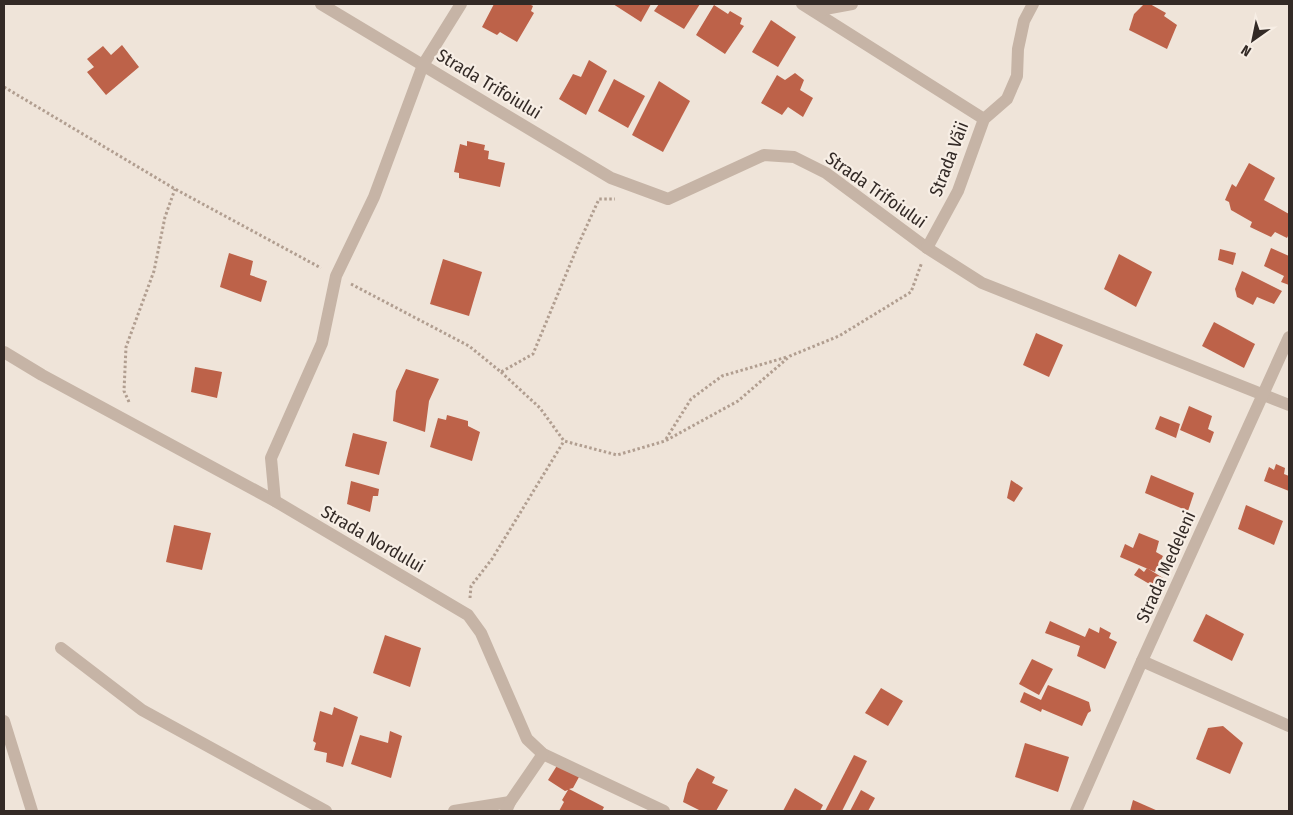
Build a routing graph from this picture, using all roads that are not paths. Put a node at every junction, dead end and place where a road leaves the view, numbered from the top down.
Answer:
1 (321, 4) edge
2 (461, 4) edge
3 (802, 4) edge
4 (852, 4) edge
5 (1033, 4) edge
6 (814, 11) junction
7 (423, 65) junction
8 (984, 119) junction
9 (927, 248) junction
10 (1289, 337) edge
11 (4, 352) edge
12 (1264, 394) junction
13 (1289, 404) edge
14 (275, 501) junction
15 (61, 648) dead end
16 (1142, 660) junction
17 (4, 721) edge
18 (1289, 726) edge
19 (543, 754) junction
20 (508, 807) edge
21 (32, 811) edge
22 (326, 811) edge
23 (454, 811) edge
24 (664, 811) edge
25 (1076, 811) edge

1 - 7 street, Strada Trifoiului
2 - 7 street
3 - 6 street
4 - 6 street
5 - 8 street, Strada Văii
6 - 8 street
7 - 9 street, Strada Trifoiului
7 - 14 street
8 - 9 street, Strada Văii
9 - 12 street, Strada Trifoiului
10 - 12 street, Strada Medeleni
11 - 14 street, Strada Nordului
12 - 13 street, Strada Trifoiului
12 - 16 street, Strada Medeleni
14 - 19 street, Strada Nordului
15 - 22 street
16 - 18 street
16 - 25 street, Strada Medeleni
17 - 21 street
19 - 20 street
19 - 24 street, Strada Nordului
20 - 23 street

